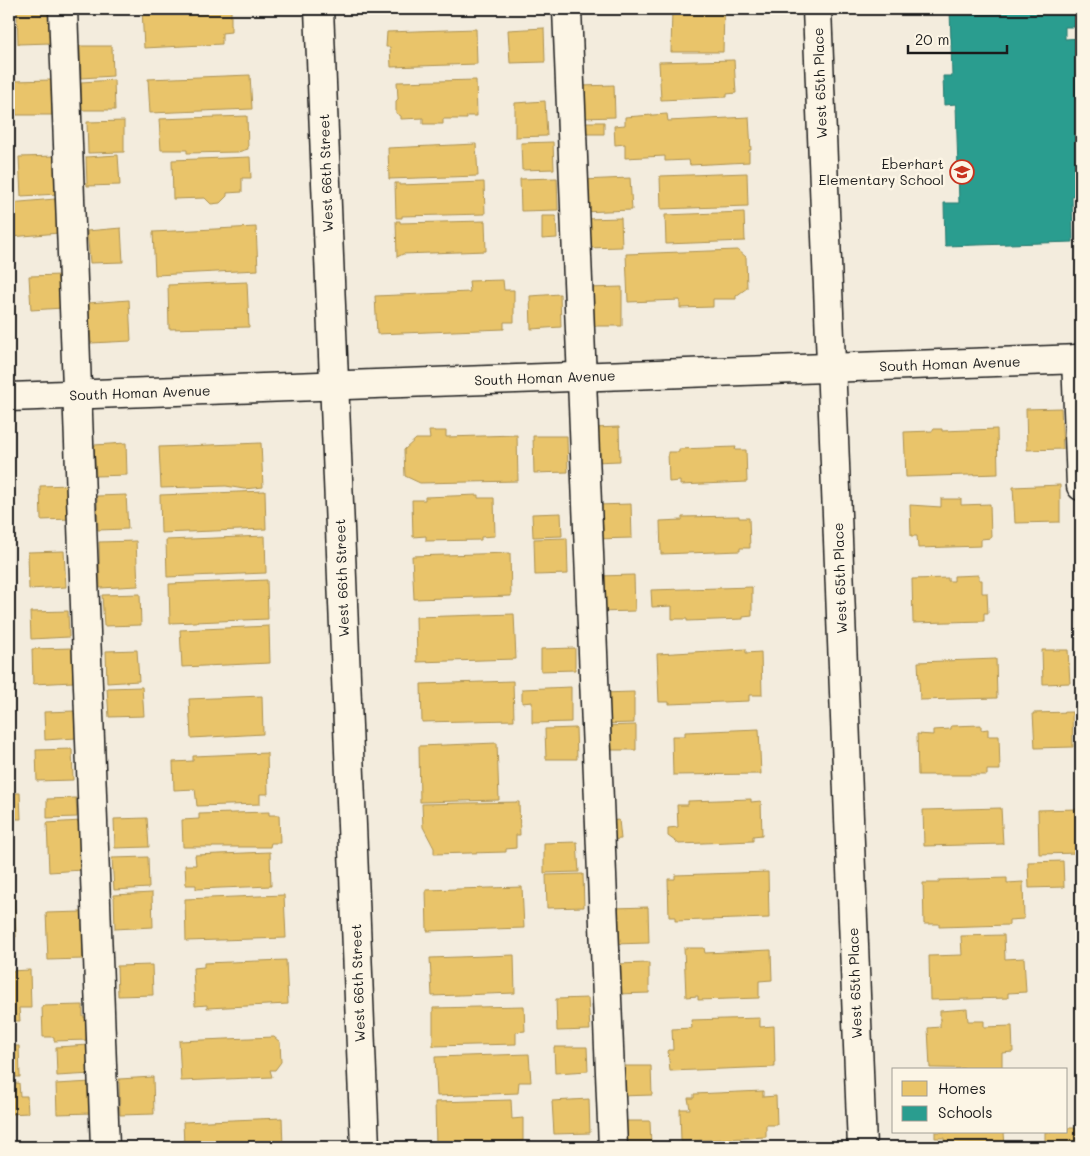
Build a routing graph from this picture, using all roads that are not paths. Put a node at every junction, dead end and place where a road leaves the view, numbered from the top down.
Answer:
1 (63, 9) edge
2 (320, 9) edge
3 (567, 9) edge
4 (818, 9) edge
5 (1079, 359) edge
6 (832, 368) junction
7 (582, 377) junction
8 (334, 386) junction
9 (77, 395) junction
10 (9, 398) edge
11 (1081, 486) edge
12 (105, 1147) edge
13 (365, 1147) edge
14 (613, 1147) edge
15 (862, 1147) edge

1 - 9 street
2 - 8 street, West 66th Street
3 - 7 street
4 - 6 street, West 65th Place
5 - 6 street, South Homan Avenue
5 - 11 street
6 - 7 street, South Homan Avenue
6 - 15 street, West 65th Place
7 - 8 street, South Homan Avenue
7 - 14 street
8 - 9 street, South Homan Avenue
8 - 13 street, West 66th Street
9 - 10 street, South Homan Avenue
9 - 12 street

